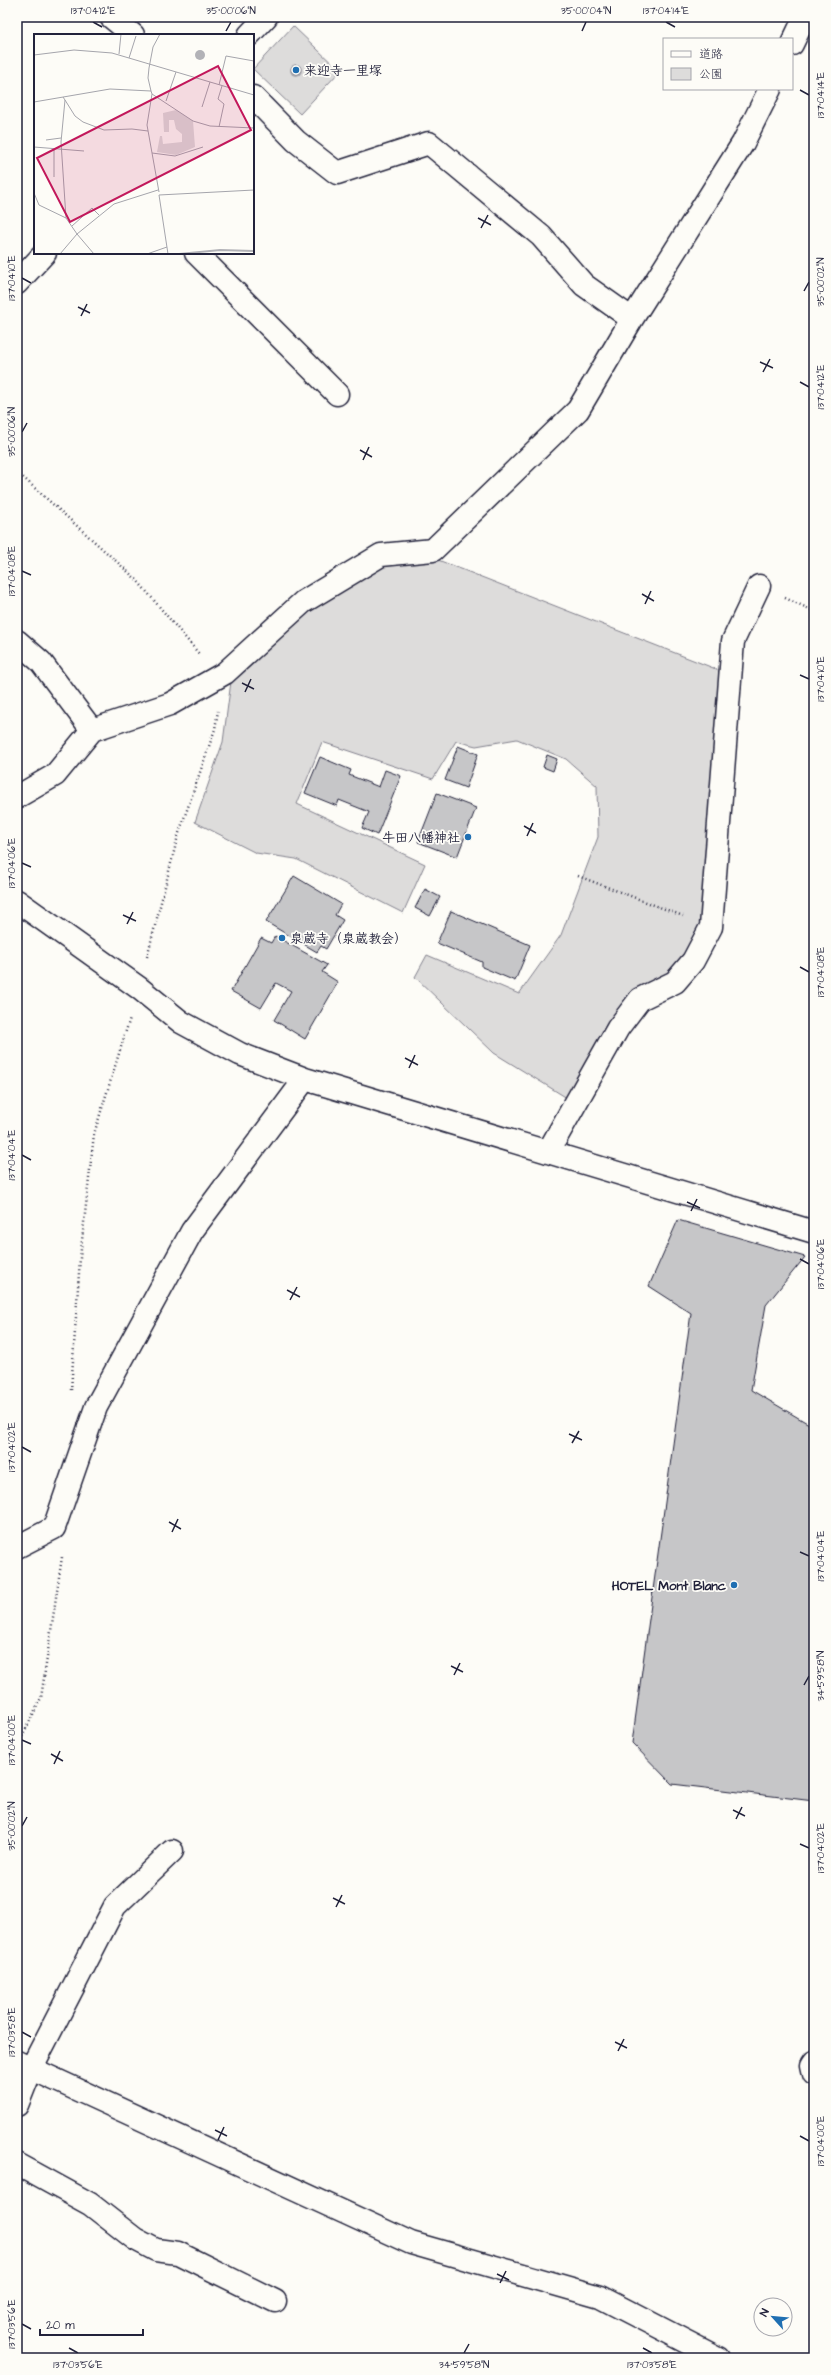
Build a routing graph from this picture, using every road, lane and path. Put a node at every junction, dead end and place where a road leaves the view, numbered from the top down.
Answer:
1 (111, 17) edge
2 (266, 17) edge
3 (805, 17) edge
4 (132, 34) edge
5 (250, 34) edge
6 (793, 42) edge
7 (770, 90) edge
8 (254, 98) edge
9 (44, 254) edge
10 (197, 254) edge
11 (17, 283) edge
12 (632, 319) junction
13 (337, 394) dead end
14 (17, 472) edge
15 (758, 586) dead end
16 (17, 641) edge
17 (218, 676) junction
18 (92, 730) junction
19 (17, 797) edge
20 (578, 876) dead end
21 (17, 901) edge
22 (711, 927) junction
23 (139, 988) junction
24 (305, 1079) junction
25 (548, 1152) junction
26 (814, 1232) edge
27 (91, 1421) junction
28 (54, 1528) junction
29 (17, 1547) edge
30 (17, 1747) edge
31 (172, 1851) dead end
32 (814, 2062) edge
33 (24, 2064) edge
34 (814, 2074) edge
35 (17, 2105) edge
36 (17, 2164) edge
37 (275, 2301) dead end
38 (718, 2358) edge

1 - 4 street
2 - 5 street
3 - 6 street
7 - 12 street
8 - 12 street
9 - 11 street
10 - 13 street
12 - 17 street
14 - 17 path
15 - 22 street
16 - 18 street
17 - 18 street
17 - 23 path
18 - 19 street
20 - 22 path
21 - 23 street
22 - 25 street
23 - 24 street
23 - 27 path
24 - 25 street
24 - 27 street
25 - 26 street
27 - 28 street
28 - 29 street
28 - 30 path
31 - 33 street
32 - 34 street
33 - 35 street
33 - 38 street
36 - 37 street

